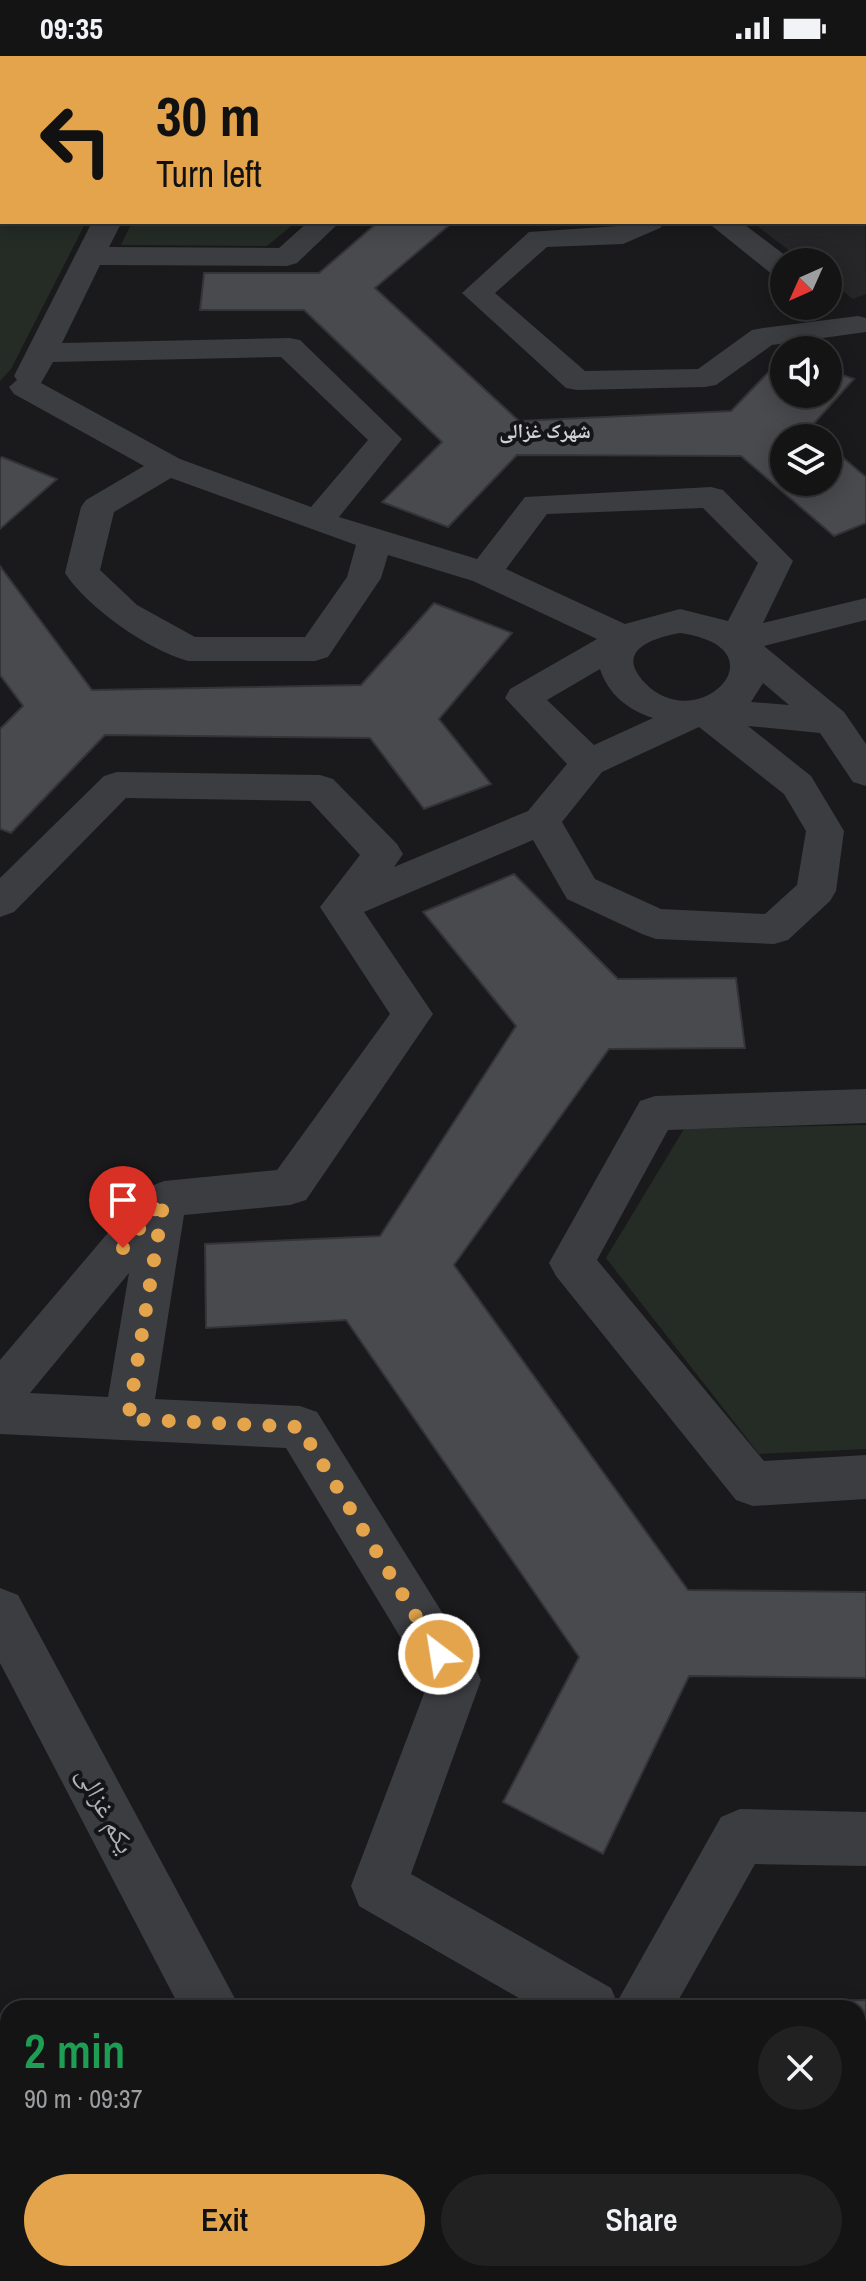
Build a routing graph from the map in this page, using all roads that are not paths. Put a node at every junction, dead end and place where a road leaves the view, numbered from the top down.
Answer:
1 (106, 224) edge
2 (323, 224) edge
3 (646, 224) edge
4 (725, 224) edge
5 (91, 256) junction
6 (770, 258) edge
7 (842, 313) edge
8 (862, 328) edge
9 (41, 353) junction
10 (13, 396) edge
11 (168, 466) junction
12 (317, 521) junction
13 (375, 540) junction
14 (485, 573) junction
15 (866, 609) edge
16 (625, 638) junction
17 (736, 641) junction
18 (702, 710) junction
19 (831, 721) junction
20 (589, 763) junction
21 (864, 766) edge
22 (542, 821) junction
23 (0, 902) edge
24 (340, 907) junction
25 (866, 1106) edge
26 (164, 1199) junction
27 (0, 1395) edge
28 (0, 1413) edge
29 (128, 1419) junction
30 (866, 1477) edge
31 (0, 1612) edge
32 (866, 1839) edge
33 (207, 2000) edge
34 (577, 2000) edge
35 (648, 2000) edge

1 - 5 street
2 - 5 street
3 - 8 street
4 - 6 street
5 - 9 street
7 - 8 street
9 - 10 street
9 - 12 street
10 - 11 street
11 - 12 street
11 - 13 street
12 - 13 street
13 - 14 street
14 - 16 street
14 - 17 street
15 - 17 street
16 - 17 street
16 - 18 street
16 - 20 street
17 - 18 street
17 - 19 street
18 - 19 street
18 - 20 street
18 - 22 street
19 - 21 street
20 - 22 street
22 - 24 street
23 - 24 street
24 - 26 street
25 - 30 street
26 - 27 street
26 - 29 street
28 - 29 street
29 - 34 street
31 - 33 street, یکم غزالی
32 - 35 street

